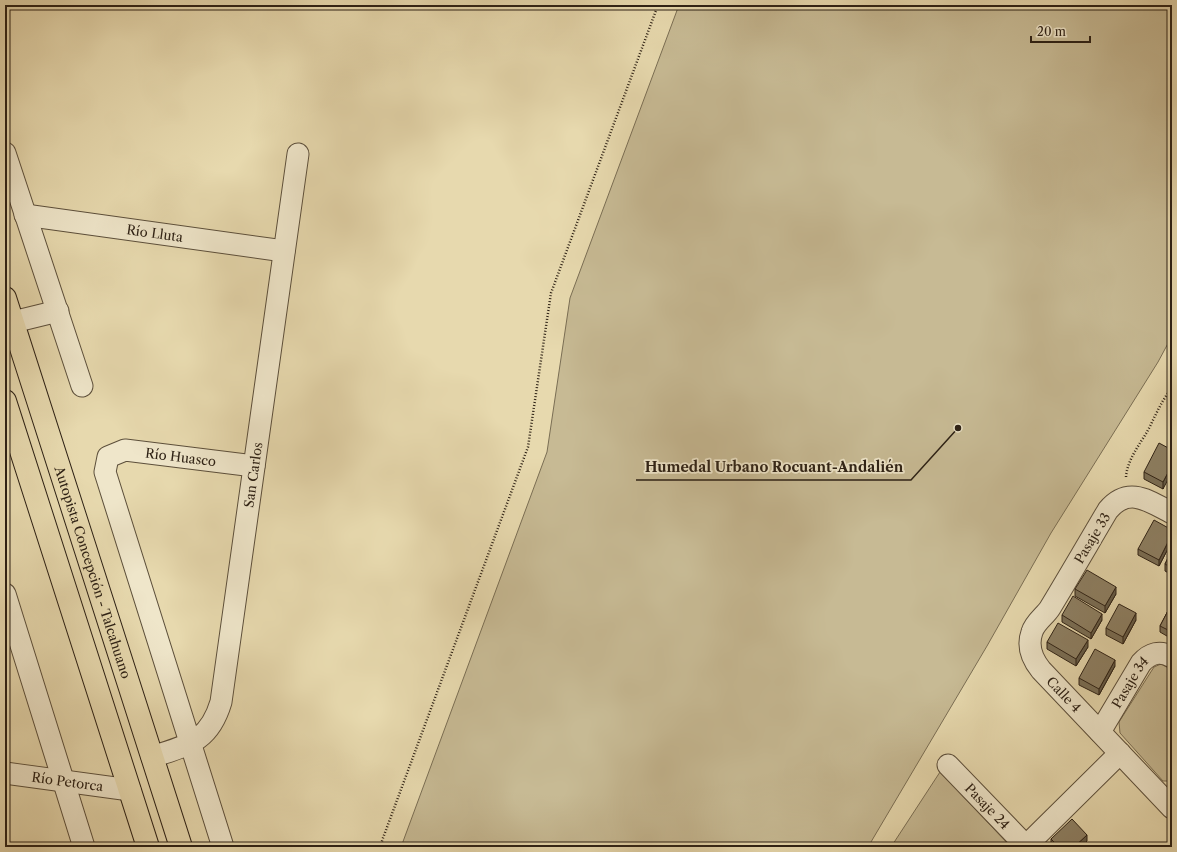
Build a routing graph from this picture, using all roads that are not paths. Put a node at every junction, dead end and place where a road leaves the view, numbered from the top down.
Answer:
1 (5, 153) edge
2 (298, 154) dead end
3 (25, 215) junction
4 (284, 251) junction
5 (5, 298) edge
6 (58, 311) junction
7 (13, 322) junction
8 (82, 386) dead end
9 (5, 400) edge
10 (10, 433) edge
11 (254, 466) junction
12 (1172, 513) edge
13 (5, 594) edge
14 (1035, 625) joint
15 (1172, 657) edge
16 (1100, 732) junction
17 (190, 744) junction
18 (1120, 753) junction
19 (152, 757) junction
20 (948, 765) dead end
21 (5, 773) edge
22 (64, 782) junction
23 (130, 790) junction
24 (1172, 808) edge
25 (84, 847) edge
26 (148, 847) edge
27 (181, 847) edge
28 (223, 847) edge
29 (1026, 847) edge

1 - 3 street
2 - 4 street, San Carlos
3 - 4 street, Río Lluta
3 - 6 street
4 - 11 street, San Carlos
5 - 7 main road, Autopista Concepción - Talcahuano
6 - 7 street
6 - 8 street
7 - 19 main road, Autopista Concepción - Talcahuano
9 - 10 main road
10 - 23 main road
11 - 17 street, San Carlos
11 - 17 street, Río Huasco
12 - 14 street, Pasaje 33
13 - 22 street
14 - 16 street, Calle 4
15 - 16 street, Pasaje 34
16 - 18 street, Calle 4
17 - 19 street, San Carlos
17 - 28 street
18 - 24 street, Calle 4
18 - 29 street
19 - 27 main road, Autopista Concepción - Talcahuano
20 - 29 street, Pasaje 24
21 - 22 street, Río Petorca
22 - 23 street, Río Petorca
22 - 25 street
23 - 26 main road

